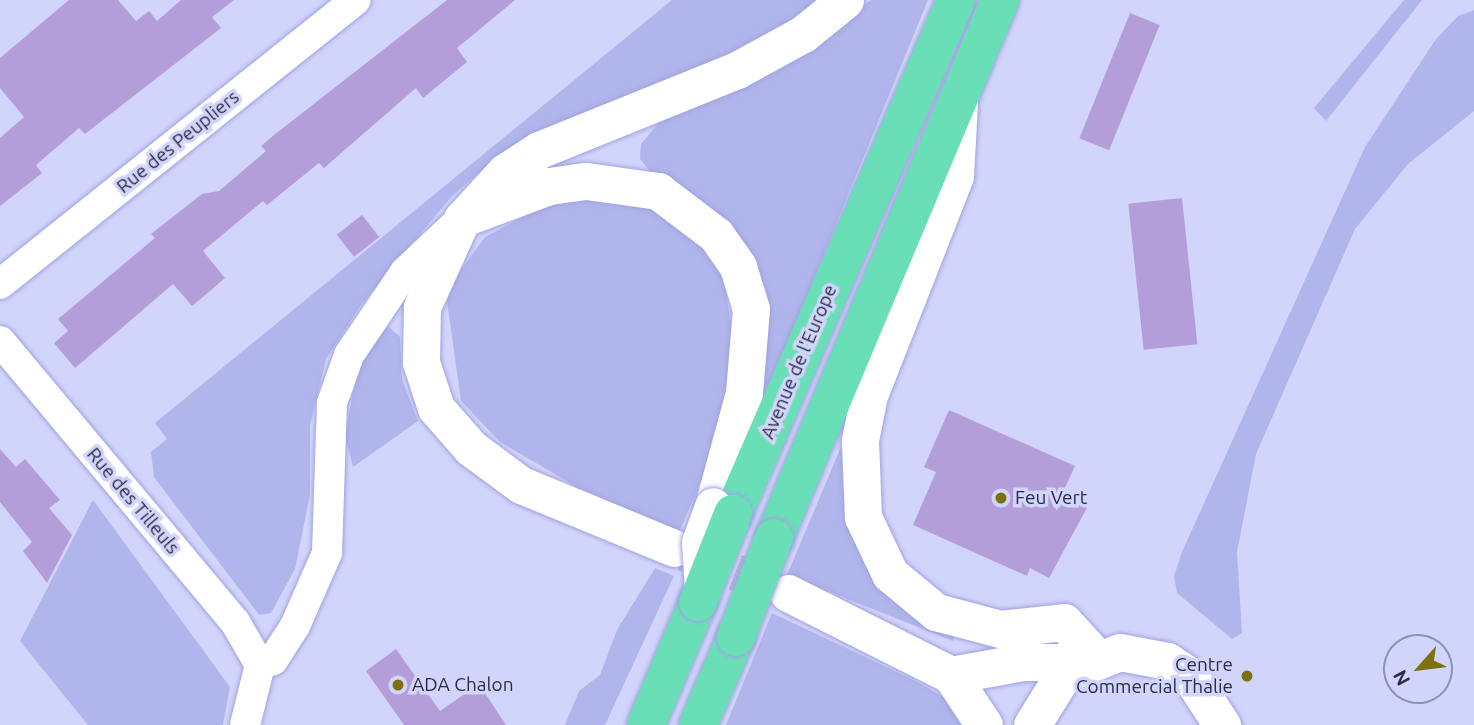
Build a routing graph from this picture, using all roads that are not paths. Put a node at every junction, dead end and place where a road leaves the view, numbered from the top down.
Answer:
1 (356, 0) edge
2 (845, 0) edge
3 (956, 0) edge
4 (1000, 0) edge
5 (960, 94) junction
6 (462, 219) junction
7 (0, 284) edge
8 (0, 341) edge
9 (723, 510) junction
10 (674, 548) tunnel mouth
11 (788, 593) tunnel mouth
12 (1090, 659) junction
13 (260, 665) junction
14 (951, 675) junction
15 (245, 725) edge
16 (646, 725) edge
17 (698, 725) edge
18 (984, 725) edge
19 (1032, 725) edge
20 (1222, 725) edge

1 - 7 street, Rue des Peupliers
2 - 6 street
3 - 9 main road, Avenue de l'Europe
4 - 5 main road
5 - 12 street
5 - 17 main road, bridge
6 - 9 street
6 - 10 street
6 - 13 street
8 - 13 street, Rue des Tilleuls
9 - 16 main road, Avenue de l'Europe, bridge
11 - 14 street
12 - 14 street
12 - 19 street
12 - 20 street
13 - 15 street
14 - 18 street

